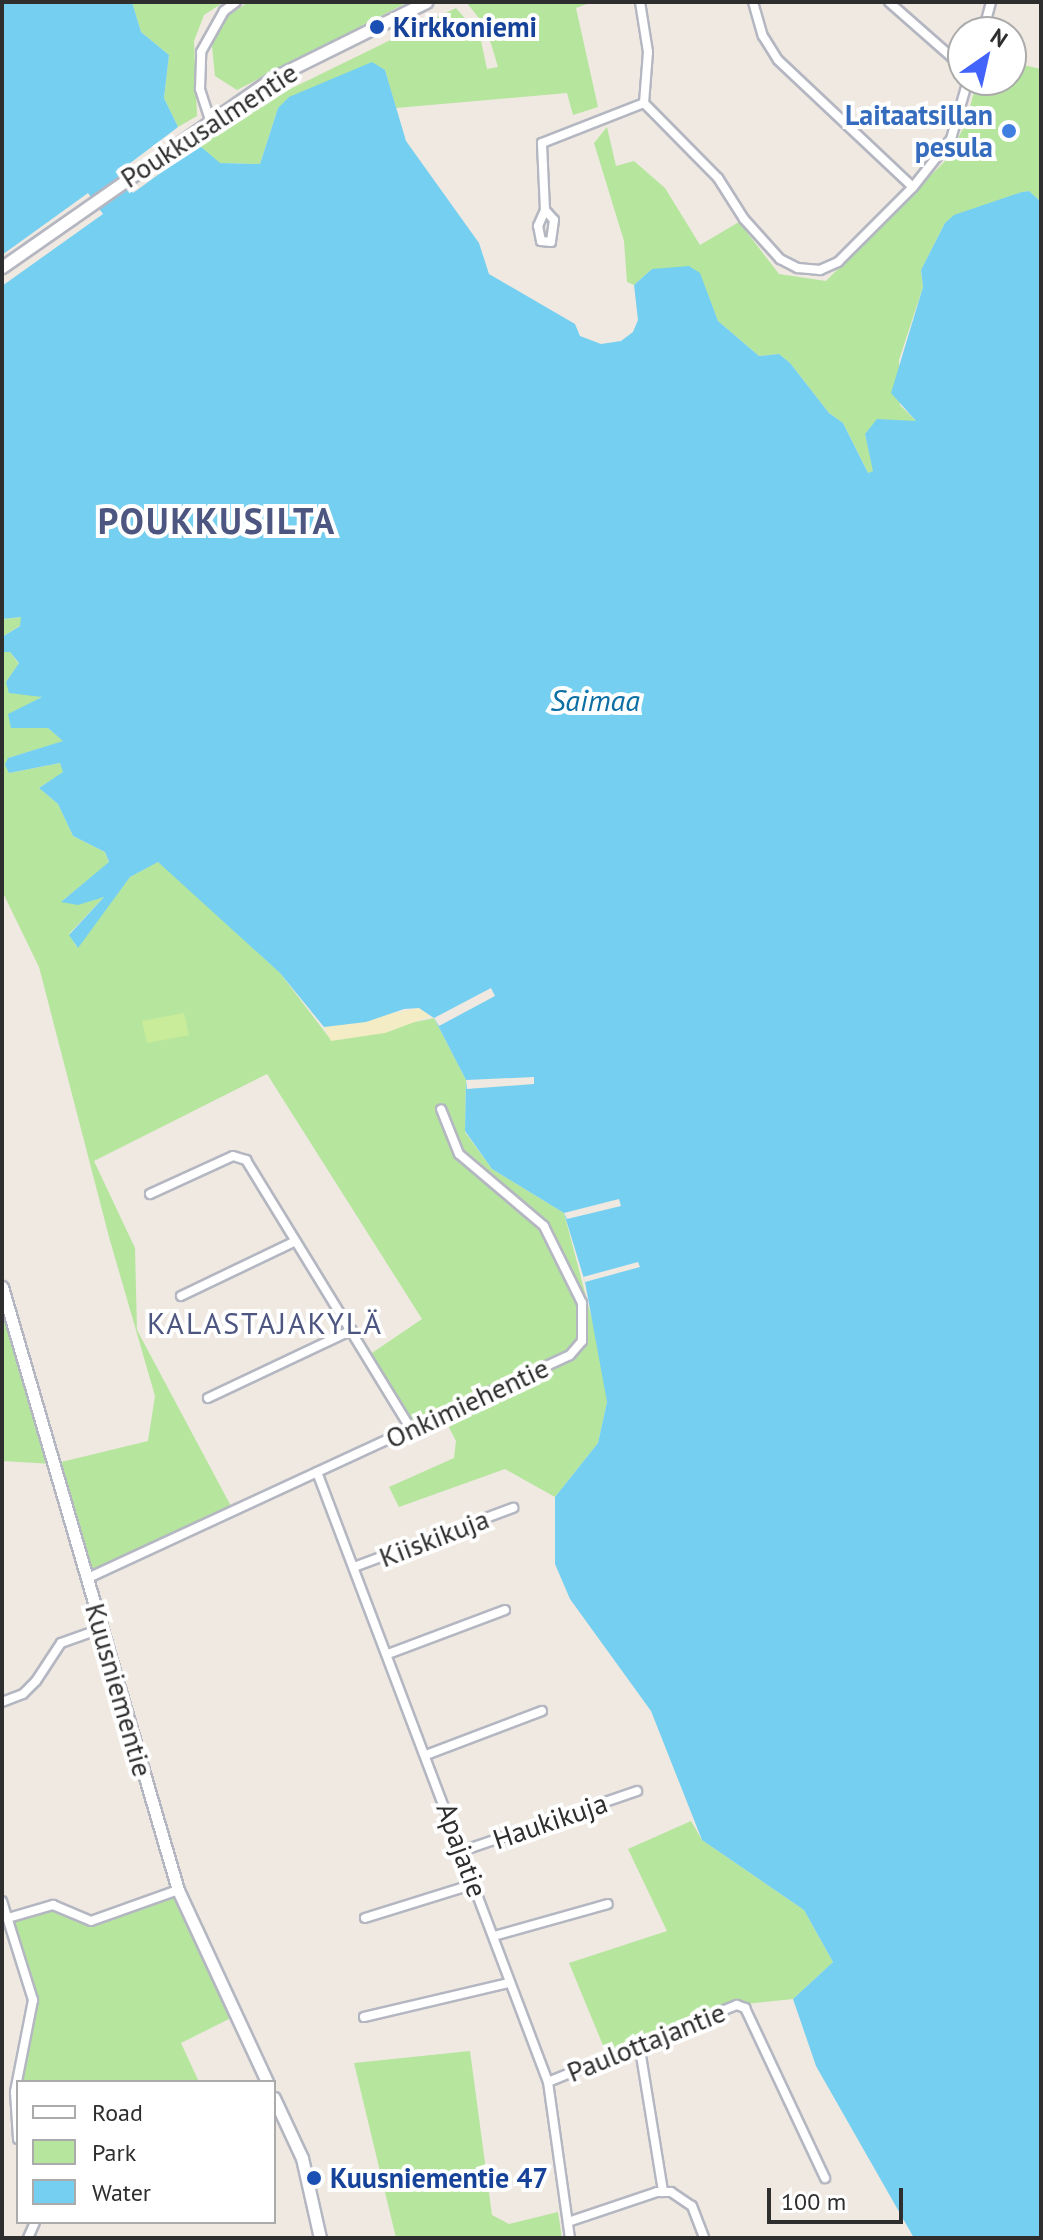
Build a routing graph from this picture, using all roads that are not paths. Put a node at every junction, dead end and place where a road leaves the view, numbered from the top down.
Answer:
1 (236, 2) edge
2 (426, 2) edge
3 (640, 2) edge
4 (753, 2) edge
5 (889, 2) edge
6 (947, 53) edge
7 (963, 96) edge
8 (644, 103) junction
9 (210, 120) junction
10 (913, 187) junction
11 (545, 210) dead end
12 (2, 267) edge
13 (441, 1109) dead end
14 (150, 1194) dead end
15 (296, 1241) junction
16 (2, 1287) edge
17 (181, 1296) dead end
18 (352, 1330) junction
19 (208, 1398) dead end
20 (411, 1429) junction
21 (317, 1472) junction
22 (513, 1508) dead end
23 (354, 1567) junction
24 (88, 1578) junction
25 (505, 1610) dead end
26 (100, 1629) junction
27 (388, 1654) junction
28 (2, 1702) edge
29 (542, 1711) dead end
30 (426, 1755) junction
31 (637, 1791) dead end
32 (462, 1851) junction
33 (474, 1884) junction
34 (178, 1890) junction
35 (2, 1901) edge
36 (608, 1904) dead end
37 (8, 1918) junction
38 (365, 1918) dead end
39 (494, 1936) junction
40 (509, 1983) junction
41 (364, 2017) dead end
42 (639, 2043) junction
43 (17, 2080) edge
44 (266, 2080) edge
45 (548, 2082) junction
46 (16, 2087) edge
47 (276, 2102) edge
48 (16, 2108) edge
49 (825, 2178) dead end
50 (663, 2192) junction
51 (568, 2222) junction
52 (320, 2238) edge
53 (570, 2238) edge
54 (704, 2238) edge

1 - 9 street
2 - 9 street, Poukkusalmentie
3 - 8 street
4 - 10 street
5 - 6 street
7 - 10 street
8 - 10 street
8 - 11 street
9 - 12 street, Poukkusalmentie
13 - 20 street, Onkimiehentie
14 - 15 street
15 - 17 street
15 - 18 street
16 - 24 street, Kuusniementie
18 - 19 street
18 - 20 street
20 - 21 street, Onkimiehentie
21 - 23 street, Apajatie
21 - 24 street, Onkimiehentie
22 - 23 street, Kiiskikuja
23 - 27 street, Apajatie
24 - 26 street, Kuusniementie
25 - 27 street
26 - 28 street
26 - 34 street, Kuusniementie
27 - 30 street, Apajatie
29 - 30 street
30 - 32 street, Apajatie
31 - 32 street, Haukikuja
32 - 33 street, Apajatie
33 - 38 street
33 - 39 street, Apajatie
34 - 37 street
34 - 44 street, Kuusniementie
35 - 37 street
36 - 39 street
37 - 43 street
39 - 40 street, Apajatie
40 - 41 street
40 - 45 street, Apajatie
42 - 45 street, Paulottajantie
42 - 49 street, Paulottajantie
42 - 50 street
45 - 51 street, Apajatie
46 - 48 street
47 - 52 street
50 - 51 street
50 - 54 street
51 - 53 street, Apajatie

